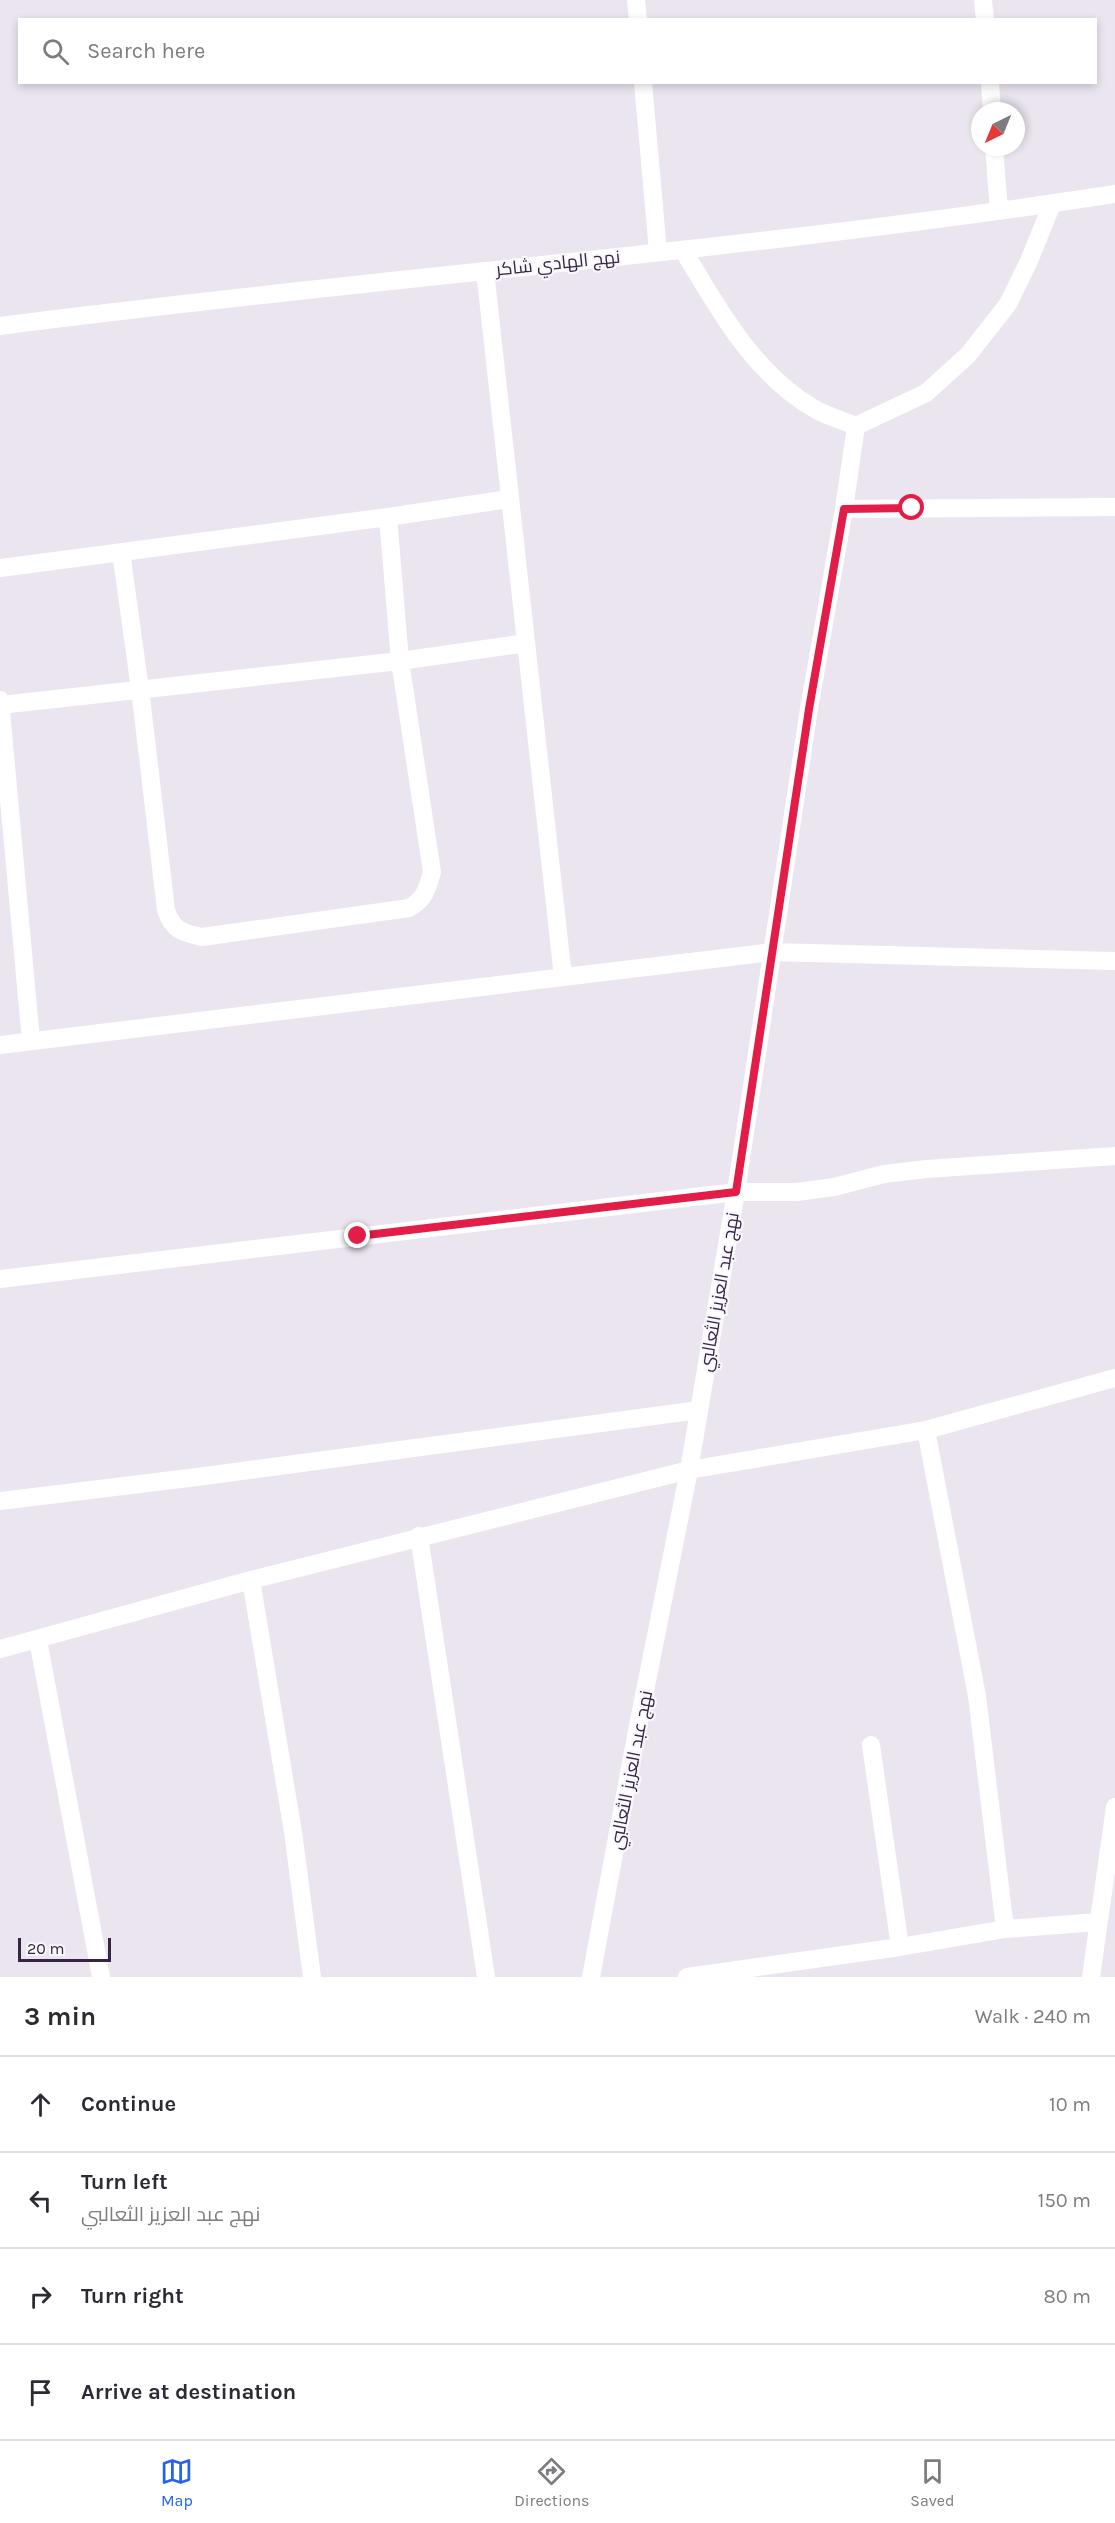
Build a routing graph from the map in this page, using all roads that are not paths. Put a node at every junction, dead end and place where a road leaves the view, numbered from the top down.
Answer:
1 (636, 0) edge
2 (983, 0) edge
3 (638, 18) edge
4 (985, 18) edge
5 (643, 84) edge
6 (990, 84) edge
7 (991, 102) edge
8 (995, 156) edge
9 (1115, 194) edge
10 (1052, 204) junction
11 (999, 211) junction
12 (684, 250) junction
13 (658, 252) junction
14 (485, 271) junction
15 (0, 326) edge
16 (856, 426) junction
17 (509, 499) junction
18 (1115, 507) edge
19 (844, 509) junction
20 (388, 517) junction
21 (121, 552) junction
22 (0, 568) edge
23 (526, 643) junction
24 (400, 661) junction
25 (140, 689) junction
26 (0, 700) edge
27 (0, 704) edge
28 (772, 952) junction
29 (1115, 961) edge
30 (563, 977) junction
31 (31, 1041) junction
32 (0, 1045) edge
33 (1115, 1156) edge
34 (736, 1192) junction
35 (0, 1279) edge
36 (1115, 1378) edge
37 (699, 1410) junction
38 (926, 1430) junction
39 (689, 1470) junction
40 (0, 1501) edge
41 (419, 1536) junction
42 (251, 1580) junction
43 (38, 1640) junction
44 (0, 1649) edge
45 (870, 1745) dead end
46 (1115, 1807) edge
47 (1098, 1922) junction
48 (1005, 1929) junction
49 (900, 1947) junction
50 (101, 1977) edge
51 (312, 1977) edge
52 (486, 1977) edge
53 (591, 1977) edge
54 (687, 1977) edge
55 (1091, 1977) edge

1 - 3 street
2 - 4 street
5 - 13 street
6 - 7 street
8 - 11 street
9 - 10 street, نهج الهادي شاكر
10 - 11 street, نهج الهادي شاكر
10 - 16 street
11 - 12 street, نهج الهادي شاكر
12 - 13 street, نهج الهادي شاكر
12 - 16 street
13 - 14 street, نهج الهادي شاكر
14 - 15 street, نهج الهادي شاكر
14 - 17 street
16 - 19 street, نهج عبد العزيز الثعالبي
17 - 20 street
17 - 23 street
18 - 19 street
19 - 28 street, نهج عبد العزيز الثعالبي
20 - 21 street
20 - 24 street
21 - 22 street
21 - 25 street
23 - 24 street
23 - 30 street
24 - 25 street
24 - 25 street
25 - 27 street
26 - 27 street
27 - 31 street
28 - 29 street
28 - 30 street
28 - 34 street, نهج عبد العزيز الثعالبي
30 - 31 street
31 - 32 street
33 - 34 street
34 - 35 street
34 - 37 street, نهج عبد العزيز الثعالبي
36 - 38 street
37 - 39 street, نهج عبد العزيز الثعالبي
37 - 40 street
38 - 39 street
38 - 48 street
39 - 41 street
39 - 53 street, نهج عبد العزيز الثعالبي
41 - 42 street
41 - 52 street
42 - 43 street
42 - 51 street
43 - 44 street
43 - 50 street
45 - 49 street
46 - 47 street
47 - 48 street
47 - 55 street
48 - 49 street
49 - 54 street

